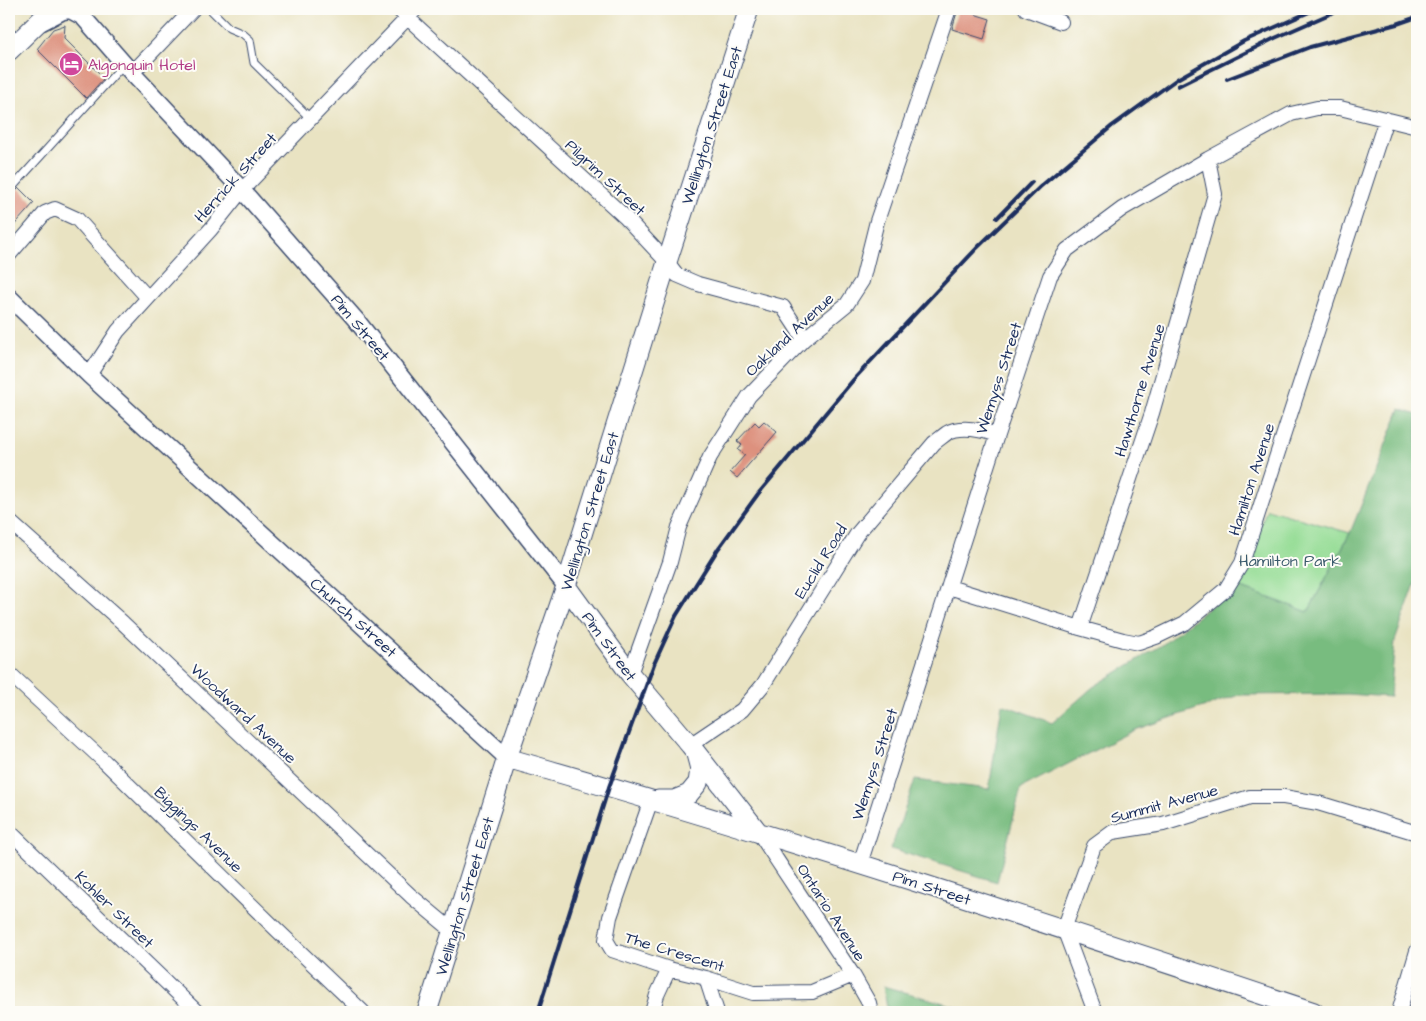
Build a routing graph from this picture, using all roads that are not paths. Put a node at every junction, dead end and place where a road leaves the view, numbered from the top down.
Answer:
1 (39, 9) edge
2 (52, 9) edge
3 (193, 9) edge
4 (210, 9) edge
5 (749, 9) edge
6 (949, 9) edge
7 (1026, 9) edge
8 (407, 12) edge
9 (82, 13) edge
10 (1061, 22) dead end
11 (32, 27) junction
12 (9, 51) edge
13 (128, 68) junction
14 (1386, 118) junction
15 (311, 119) junction
16 (1417, 127) edge
17 (1208, 159) junction
18 (242, 190) junction
19 (9, 191) edge
20 (9, 255) edge
21 (667, 262) junction
22 (9, 297) edge
23 (148, 298) junction
24 (804, 339) junction
25 (90, 376) junction
26 (997, 435) junction
27 (9, 521) edge
28 (566, 586) junction
29 (949, 587) junction
30 (1080, 628) junction
31 (9, 673) edge
32 (630, 674) junction
33 (693, 749) junction
34 (507, 758) junction
35 (651, 800) junction
36 (9, 831) edge
37 (759, 833) junction
38 (1417, 833) edge
39 (860, 864) junction
40 (1064, 929) junction
41 (453, 931) junction
42 (1417, 952) edge
43 (669, 969) junction
44 (853, 975) junction
45 (706, 978) junction
46 (197, 1012) edge
47 (363, 1012) edge
48 (427, 1012) edge
49 (652, 1012) edge
50 (717, 1012) edge
51 (871, 1012) edge
52 (1095, 1012) edge
53 (1314, 1012) edge
54 (1399, 1012) edge

1 - 11 main road
2 - 11 main road
3 - 13 street
4 - 15 lane
5 - 21 main road, Wellington Street East
6 - 24 street, Oakland Avenue
7 - 10 street
8 - 15 street, Herrick Street
8 - 21 street, Pilgrim Street
9 - 11 street
9 - 13 street, Pim Street
11 - 12 main road
13 - 18 street, Pim Street
13 - 19 lane
14 - 16 street, Wemyss Street
14 - 17 street, Wemyss Street
14 - 30 street, Hamilton Avenue
15 - 18 street, Herrick Street
17 - 26 street, Wemyss Street
17 - 30 street, Hawthorne Avenue
18 - 23 street, Herrick Street
18 - 28 street, Pim Street
20 - 23 street
21 - 24 street, Pilgrim Street
21 - 28 main road, Wellington Street East
22 - 25 street, Church Street
23 - 25 street, Herrick Street
24 - 32 street, Oakland Avenue
25 - 34 street, Church Street
26 - 29 street, Wemyss Street
26 - 33 street, Euclid Road
27 - 41 street, Woodward Avenue
28 - 32 main road, Pim Street
28 - 34 main road, Wellington Street East
29 - 30 street, Hamilton Avenue
29 - 39 street, Wemyss Street
31 - 47 street, Biggings Avenue
32 - 33 main road, Pim Street
33 - 35 main road
33 - 37 main road, Pim Street
34 - 35 main road, Church Street
34 - 41 main road, Wellington Street East
35 - 37 main road, Church Street
35 - 43 street, The Crescent
36 - 46 street, Kohler Street
37 - 39 main road, Pim Street
37 - 44 street, Ontario Avenue
38 - 40 street, Summit Avenue
39 - 40 main road, Pim Street
40 - 52 street
40 - 53 main road, Pim Street
41 - 48 main road, Wellington Street East
42 - 54 street
43 - 45 street, The Crescent
43 - 49 street
44 - 45 street, The Crescent
44 - 51 street, Ontario Avenue
45 - 50 street

